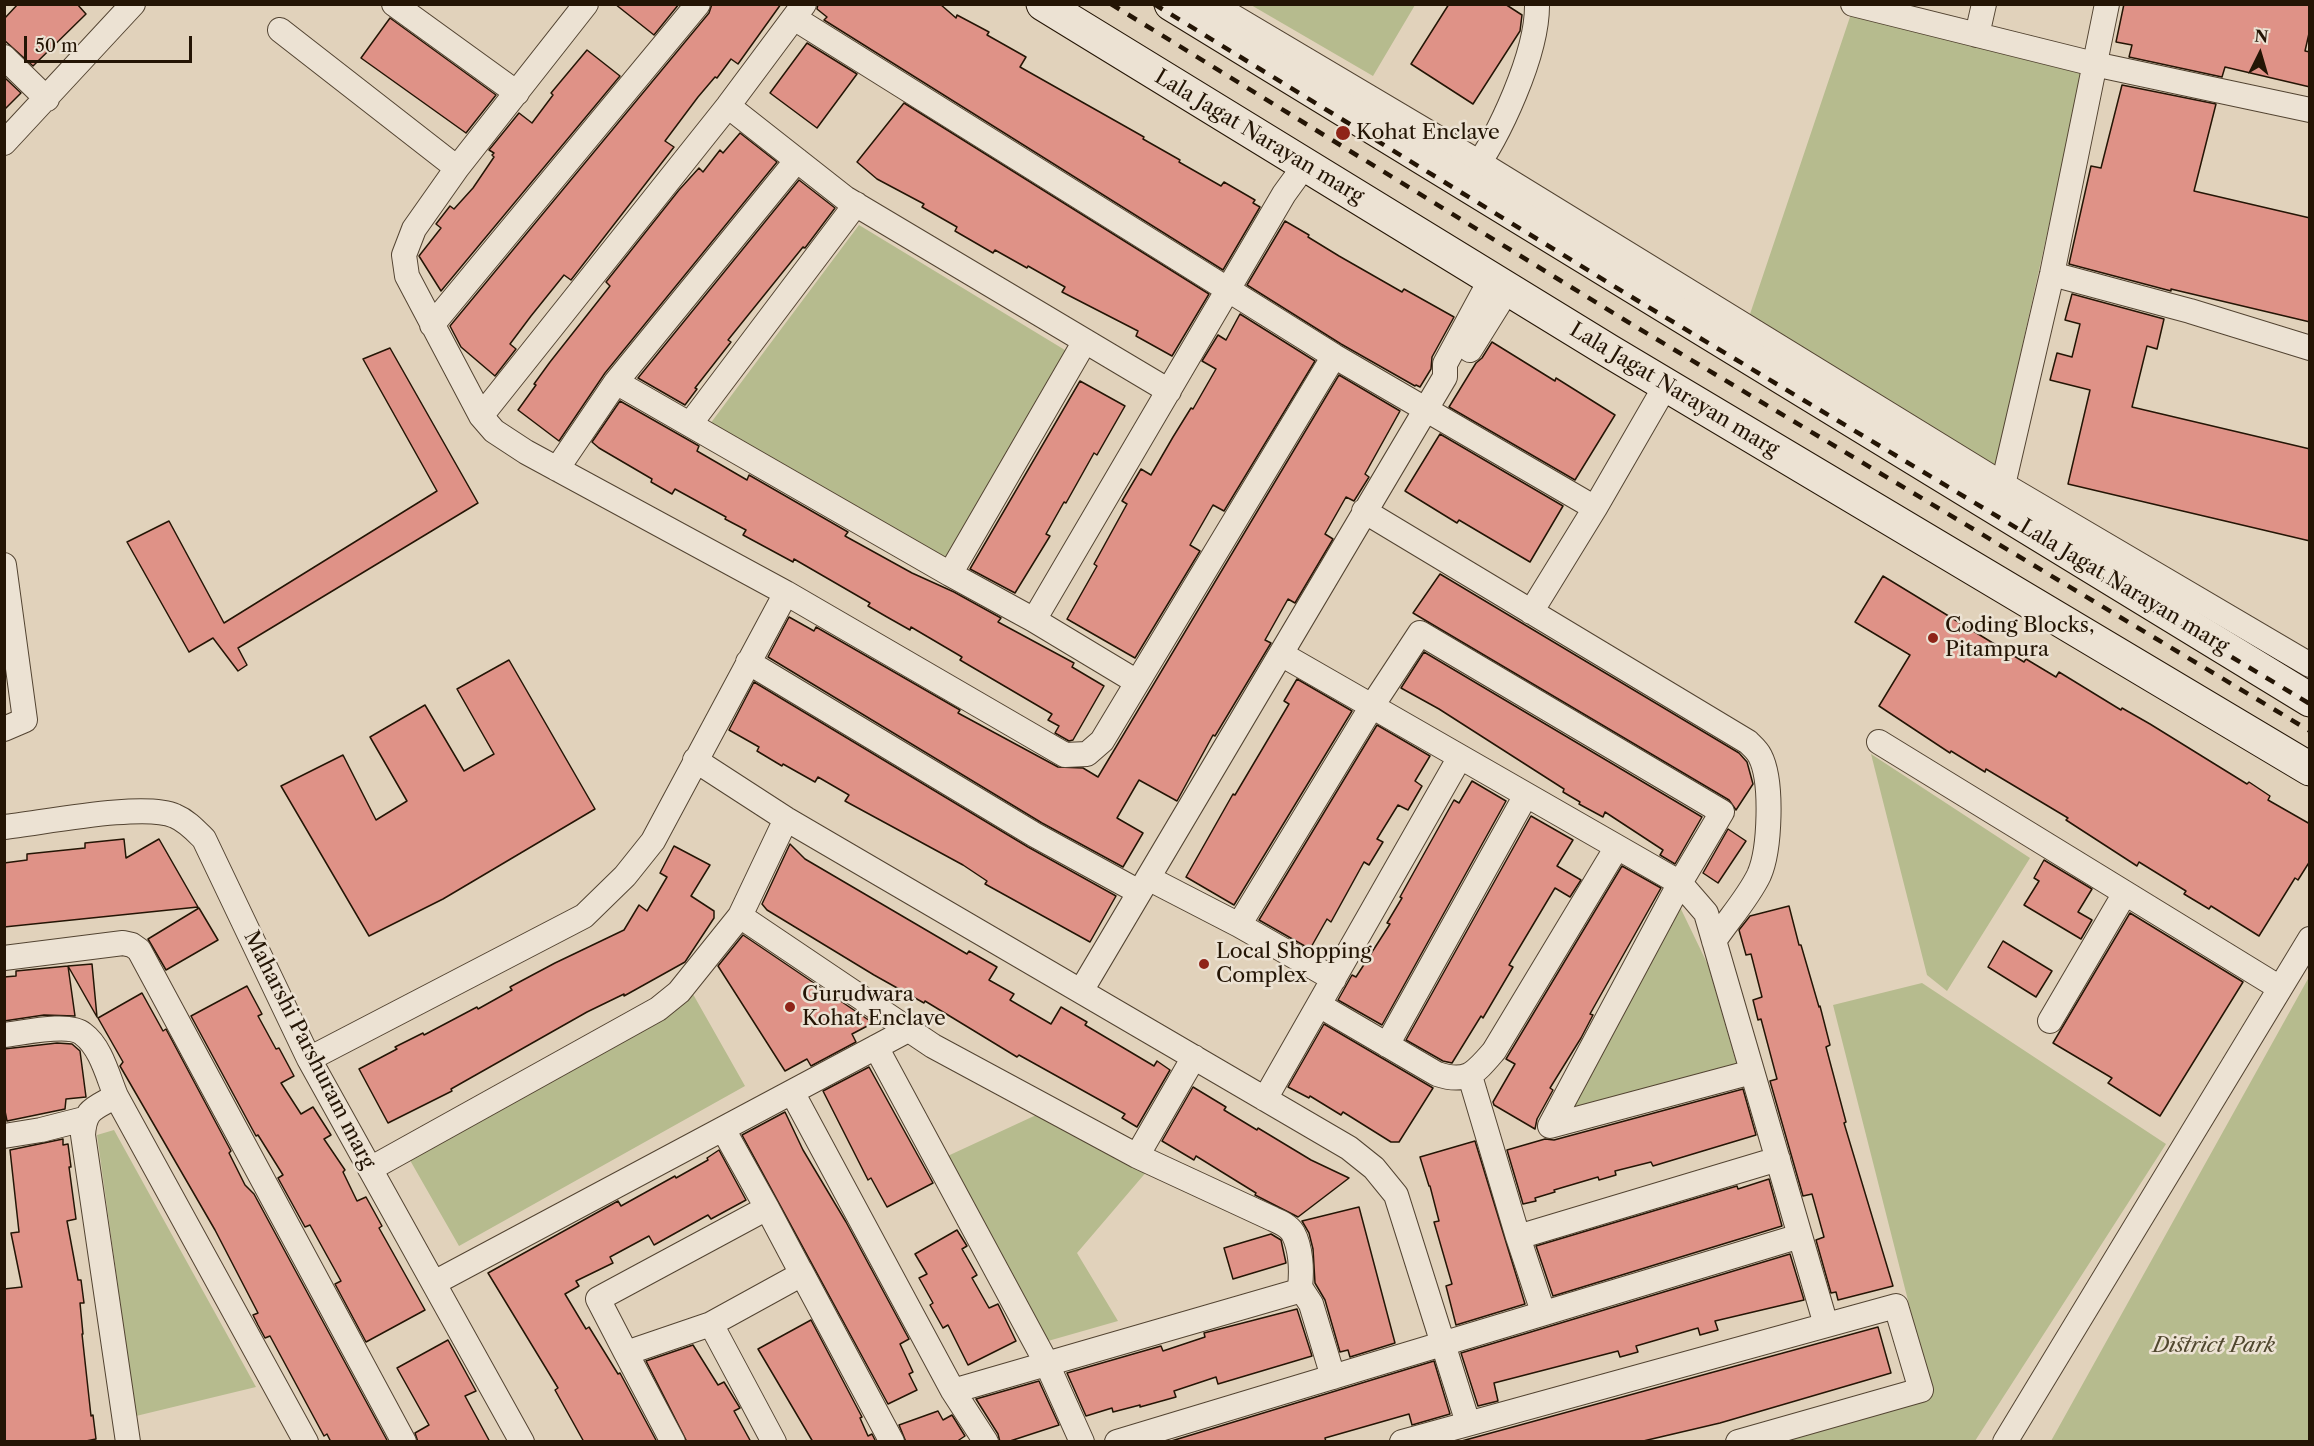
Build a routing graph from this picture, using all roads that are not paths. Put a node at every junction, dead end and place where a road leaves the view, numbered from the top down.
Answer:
1 (133, 4) edge
2 (394, 4) edge
3 (586, 4) edge
4 (698, 4) edge
5 (1043, 4) edge
6 (1171, 4) edge
7 (1212, 4) edge
8 (1537, 4) edge
9 (1853, 4) edge
10 (1984, 4) edge
11 (2107, 4) edge
12 (799, 11) edge
13 (279, 30) dead end
14 (1977, 35) junction
15 (4, 57) edge
16 (2094, 64) junction
17 (517, 93) junction
18 (47, 99) junction
19 (728, 106) junction
20 (2310, 110) edge
21 (4, 143) edge
22 (797, 160) junction
23 (1305, 165) junction
24 (457, 168) junction
25 (1471, 174) junction
26 (856, 204) junction
27 (2052, 274) junction
28 (1500, 284) junction
29 (1228, 289) junction
30 (432, 325) junction
31 (1085, 341) junction
32 (2310, 348) edge
33 (1334, 356) junction
34 (616, 382) junction
35 (1666, 385) junction
36 (1169, 391) junction
37 (1426, 408) junction
38 (481, 416) junction
39 (690, 424) junction
40 (557, 469) junction
41 (2000, 497) junction
42 (1595, 508) junction
43 (1364, 511) junction
44 (4, 565) edge
45 (950, 574) junction
46 (786, 593) junction
47 (1531, 612) junction
48 (1034, 620) junction
49 (1281, 654) junction
50 (748, 662) junction
51 (2310, 665) edge
52 (1137, 682) junction
53 (2310, 700) edge
54 (1372, 706) junction
55 (4, 729) edge
56 (1880, 742) dead end
57 (1460, 757) junction
58 (695, 759) junction
59 (2310, 769) edge
60 (1526, 795) junction
61 (786, 819) junction
62 (4, 827) edge
63 (1617, 847) junction
64 (1680, 883) junction
65 (1144, 885) junction
66 (2125, 893) junction
67 (740, 916) junction
68 (1239, 925) junction
69 (2310, 939) edge
70 (1714, 941) junction
71 (4, 958) edge
72 (1334, 979) junction
73 (2280, 988) junction
74 (1081, 990) junction
75 (1319, 1005) junction
76 (2050, 1021) dead end
77 (908, 1030) junction
78 (4, 1035) edge
79 (1387, 1045) junction
80 (876, 1047) junction
81 (1194, 1057) junction
82 (309, 1059) junction
83 (1752, 1072) junction
84 (1470, 1076) junction
85 (792, 1092) junction
86 (116, 1096) junction
87 (1265, 1099) junction
88 (84, 1119) junction
89 (723, 1129) junction
90 (4, 1136) edge
91 (1137, 1156) junction
92 (1778, 1159) junction
93 (370, 1169) junction
94 (767, 1208) junction
95 (1800, 1236) junction
96 (1518, 1237) junction
97 (800, 1270) junction
98 (434, 1283) junction
99 (1300, 1287) junction
100 (1543, 1312) junction
101 (711, 1324) junction
102 (1826, 1325) junction
103 (1443, 1345) junction
104 (626, 1353) junction
105 (1047, 1364) junction
106 (1333, 1377) junction
107 (953, 1391) junction
108 (1473, 1429) edge
109 (1073, 1439) edge
110 (128, 1442) edge
111 (306, 1442) edge
112 (404, 1442) edge
113 (522, 1442) edge
114 (673, 1442) edge
115 (774, 1442) edge
116 (892, 1442) edge
117 (986, 1442) edge
118 (1117, 1442) edge
119 (1402, 1442) edge
120 (1738, 1442) edge
121 (2005, 1442) edge

1 - 18 street
2 - 17 street
3 - 17 street
4 - 30 street
5 - 23 main road, Lala Jagat Narayan marg
6 - 25 main road, Lala Jagat Narayan marg
7 - 25 street
8 - 25 street
9 - 14 street
10 - 14 street
11 - 16 street
12 - 19 street
12 - 29 street
13 - 24 street
14 - 16 street
15 - 18 street
16 - 20 street
16 - 27 street
17 - 24 street
18 - 21 street
19 - 22 street
19 - 38 street
22 - 26 street
22 - 34 street
23 - 28 main road, Lala Jagat Narayan marg
23 - 29 street
24 - 30 street
25 - 41 main road, Lala Jagat Narayan marg
26 - 31 street
26 - 39 street
27 - 32 street
27 - 41 street
28 - 35 main road, Lala Jagat Narayan marg
28 - 37 street
29 - 33 street
29 - 36 street
30 - 38 street
31 - 36 street
31 - 45 street
33 - 37 street
33 - 52 street
34 - 39 street
34 - 40 street
35 - 42 street
35 - 59 main road, Lala Jagat Narayan marg
36 - 48 street
37 - 42 street
37 - 43 street
38 - 40 street
39 - 45 street
40 - 46 street
41 - 51 street
41 - 53 main road, Lala Jagat Narayan marg
42 - 47 street
43 - 47 street
43 - 49 street
44 - 55 street
45 - 48 street
46 - 50 street
46 - 52 street
47 - 70 street
48 - 52 street
49 - 54 street
49 - 65 street
50 - 58 street
50 - 65 street
54 - 57 street
54 - 64 street
54 - 68 street
56 - 66 street
57 - 60 street
57 - 72 street
58 - 61 street
58 - 82 street
60 - 63 street
60 - 79 street
61 - 67 street
61 - 74 street
62 - 82 street, Maharshi Parshuram marg
63 - 64 street
63 - 84 street
64 - 70 street
64 - 83 street
65 - 68 street
65 - 74 street
66 - 73 street
66 - 76 street
67 - 77 street
67 - 93 street
68 - 72 street
69 - 73 street
70 - 83 street
71 - 112 street
72 - 75 street
73 - 121 street
74 - 81 street
75 - 79 street
75 - 87 street
77 - 80 street
77 - 91 street
78 - 86 street
79 - 84 street
80 - 85 street
80 - 105 street
81 - 87 street
81 - 91 street
82 - 93 street, Maharshi Parshuram marg
83 - 92 street
84 - 96 street
85 - 89 street
85 - 107 street
86 - 88 street
86 - 111 street
87 - 103 street
88 - 90 street
88 - 110 street
89 - 94 street
89 - 98 street
91 - 99 street
92 - 95 street
92 - 96 street
93 - 98 street, Maharshi Parshuram marg
94 - 97 street
94 - 104 street
95 - 100 street
95 - 102 street
96 - 100 street
97 - 101 street
97 - 116 street
98 - 113 street, Maharshi Parshuram marg
99 - 105 street
99 - 106 street
100 - 103 street
101 - 104 street
101 - 115 street
102 - 108 street
102 - 120 street
103 - 106 street
103 - 108 street
104 - 114 street
105 - 107 street
105 - 109 street
106 - 118 street
107 - 117 street
108 - 119 street

